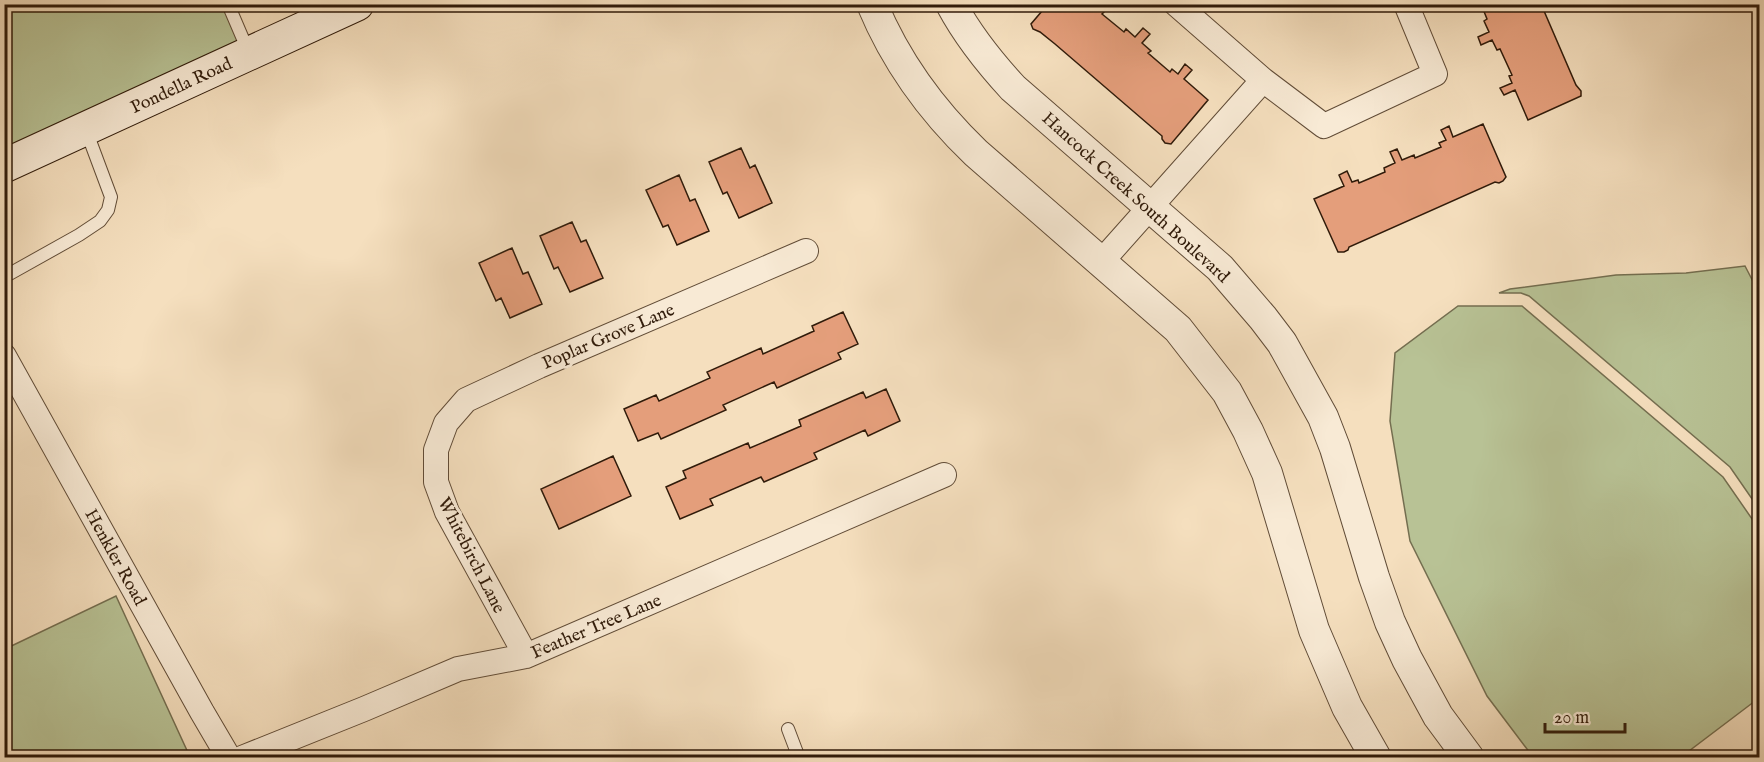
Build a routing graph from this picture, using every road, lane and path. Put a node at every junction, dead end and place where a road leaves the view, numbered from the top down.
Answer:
1 (228, 4) edge
2 (357, 4) edge
3 (872, 4) edge
4 (951, 4) edge
5 (1176, 4) edge
6 (1406, 4) edge
7 (250, 54) junction
8 (1263, 80) junction
9 (86, 129) junction
10 (4, 166) edge
11 (1150, 206) junction
12 (806, 251) dead end
13 (1102, 261) junction
14 (4, 277) edge
15 (4, 356) edge
16 (436, 450) joint
17 (944, 476) dead end
18 (526, 656) junction
19 (788, 729) dead end
20 (229, 758) edge
21 (242, 758) edge
22 (799, 758) edge
23 (1376, 758) edge
24 (1469, 758) edge

1 - 7 lane
2 - 7 main road, Pondella Road
3 - 13 street
4 - 11 street, Hancock Creek South Boulevard
5 - 8 street
6 - 8 street
7 - 9 main road, Pondella Road
8 - 11 street
9 - 10 main road, Pondella Road
9 - 14 lane
11 - 13 street
11 - 24 street, Hancock Creek South Boulevard
12 - 16 street, Poplar Grove Lane
13 - 23 street
15 - 20 street, Henkler Road
16 - 18 street, Whitebirch Lane
17 - 18 street, Feather Tree Lane
18 - 21 street, Feather Tree Lane
19 - 22 lane

